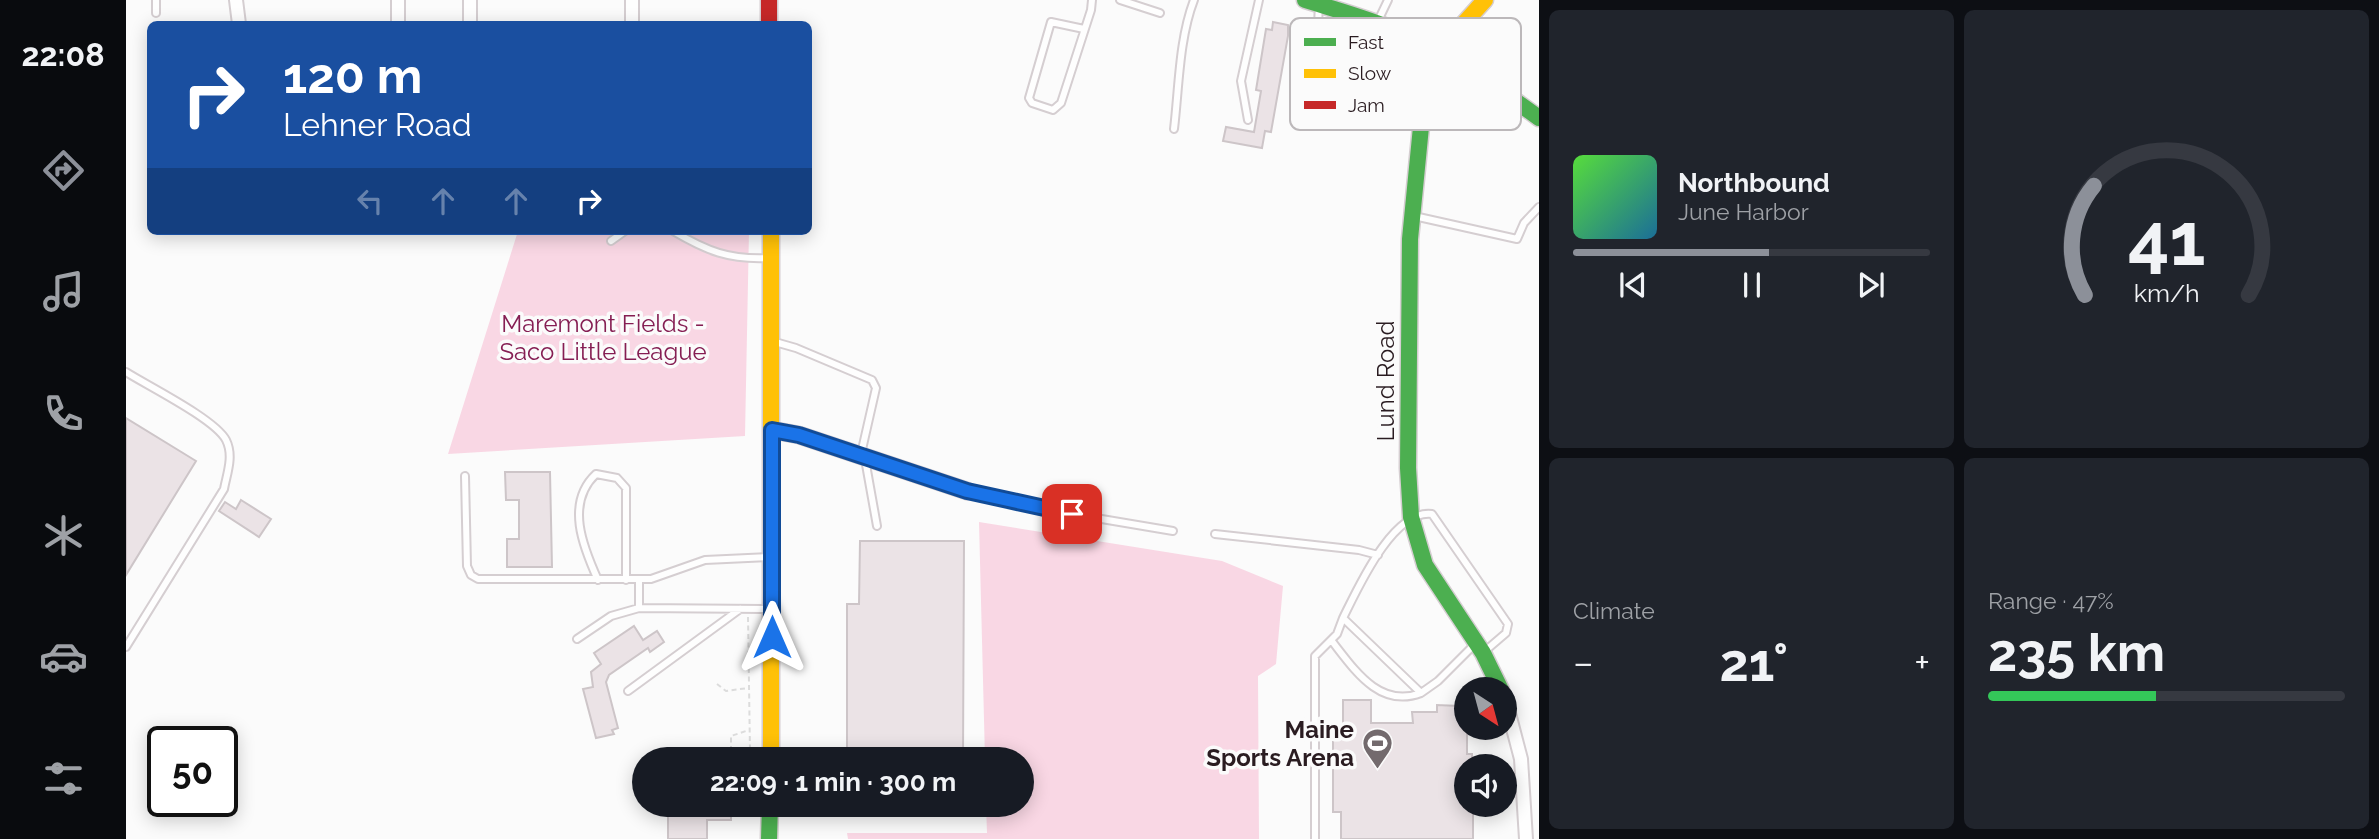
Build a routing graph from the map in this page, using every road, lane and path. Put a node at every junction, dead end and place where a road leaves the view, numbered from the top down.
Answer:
1 (156, 0) edge
2 (236, 0) edge
3 (398, 0) edge
4 (470, 0) edge
5 (632, 0) edge
6 (769, 0) edge
7 (1092, 0) edge
8 (1120, 0) edge
9 (1194, 0) edge
10 (1259, 0) edge
11 (1388, 0) edge
12 (1484, 0) edge
13 (1322, 3) edge
14 (156, 13) dead end
15 (1160, 13) dead end
16 (1363, 18) edge
17 (1379, 18) edge
18 (1468, 18) edge
19 (239, 21) edge
20 (398, 21) edge
21 (470, 21) edge
22 (632, 21) edge
23 (769, 21) edge
24 (1084, 29) junction
25 (1521, 104) edge
26 (1539, 118) edge
27 (1248, 120) dead end
28 (1174, 129) dead end
29 (1420, 130) edge
30 (1539, 207) edge
31 (1412, 215) junction
32 (619, 235) edge
33 (681, 235) edge
34 (771, 235) edge
35 (611, 241) dead end
36 (771, 258) junction
37 (771, 342) junction
38 (126, 373) edge
39 (772, 430) junction
40 (862, 457) junction
41 (466, 476) dead end
42 (967, 491) joint
43 (1411, 517) junction
44 (877, 526) dead end
45 (1173, 531) dead end
46 (1215, 534) dead end
47 (1378, 555) junction
48 (772, 557) junction
49 (598, 580) junction
50 (626, 580) junction
51 (639, 580) junction
52 (639, 608) junction
53 (744, 609) junction
54 (773, 609) junction
55 (1343, 618) junction
56 (577, 639) dead end
57 (1331, 640) junction
58 (126, 647) edge
59 (1480, 648) junction
60 (1495, 677) edge
61 (717, 684) dead end
62 (749, 688) junction
63 (628, 691) dead end
64 (1421, 693) junction
65 (749, 730) junction
66 (1516, 740) edge
67 (771, 747) edge
68 (770, 817) edge
69 (769, 839) edge
70 (1315, 839) edge
71 (1527, 839) edge

1 - 14 lane
2 - 19 street
3 - 20 street
4 - 21 street
5 - 22 street
6 - 23 main road
7 - 24 lane
8 - 15 lane
9 - 28 lane
10 - 27 lane
11 - 17 lane
12 - 18 main road
13 - 16 main road
24 - 24 lane
25 - 26 main road
29 - 31 main road, Lund Road
30 - 31 lane
31 - 43 main road, Lund Road
32 - 35 lane
33 - 36 lane
34 - 36 main road
36 - 37 main road
37 - 39 main road
37 - 40 lane
38 - 58 lane
39 - 40 main road
39 - 48 main road
40 - 42 main road
40 - 44 lane
41 - 49 lane
42 - 45 lane
43 - 47 lane
43 - 59 main road, Lund Road
43 - 59 lane
46 - 47 lane
47 - 55 lane
48 - 51 lane
48 - 54 main road
49 - 50 lane
49 - 50 lane
50 - 51 lane
51 - 52 lane
52 - 53 lane
52 - 56 lane
53 - 54 lane
53 - 62 path
53 - 63 lane
54 - 67 main road
55 - 57 lane
55 - 64 lane
57 - 64 lane
57 - 70 lane
59 - 60 main road, Lund Road
59 - 64 lane
61 - 62 path
62 - 65 path
65 - 65 path
66 - 71 street
68 - 69 main road

